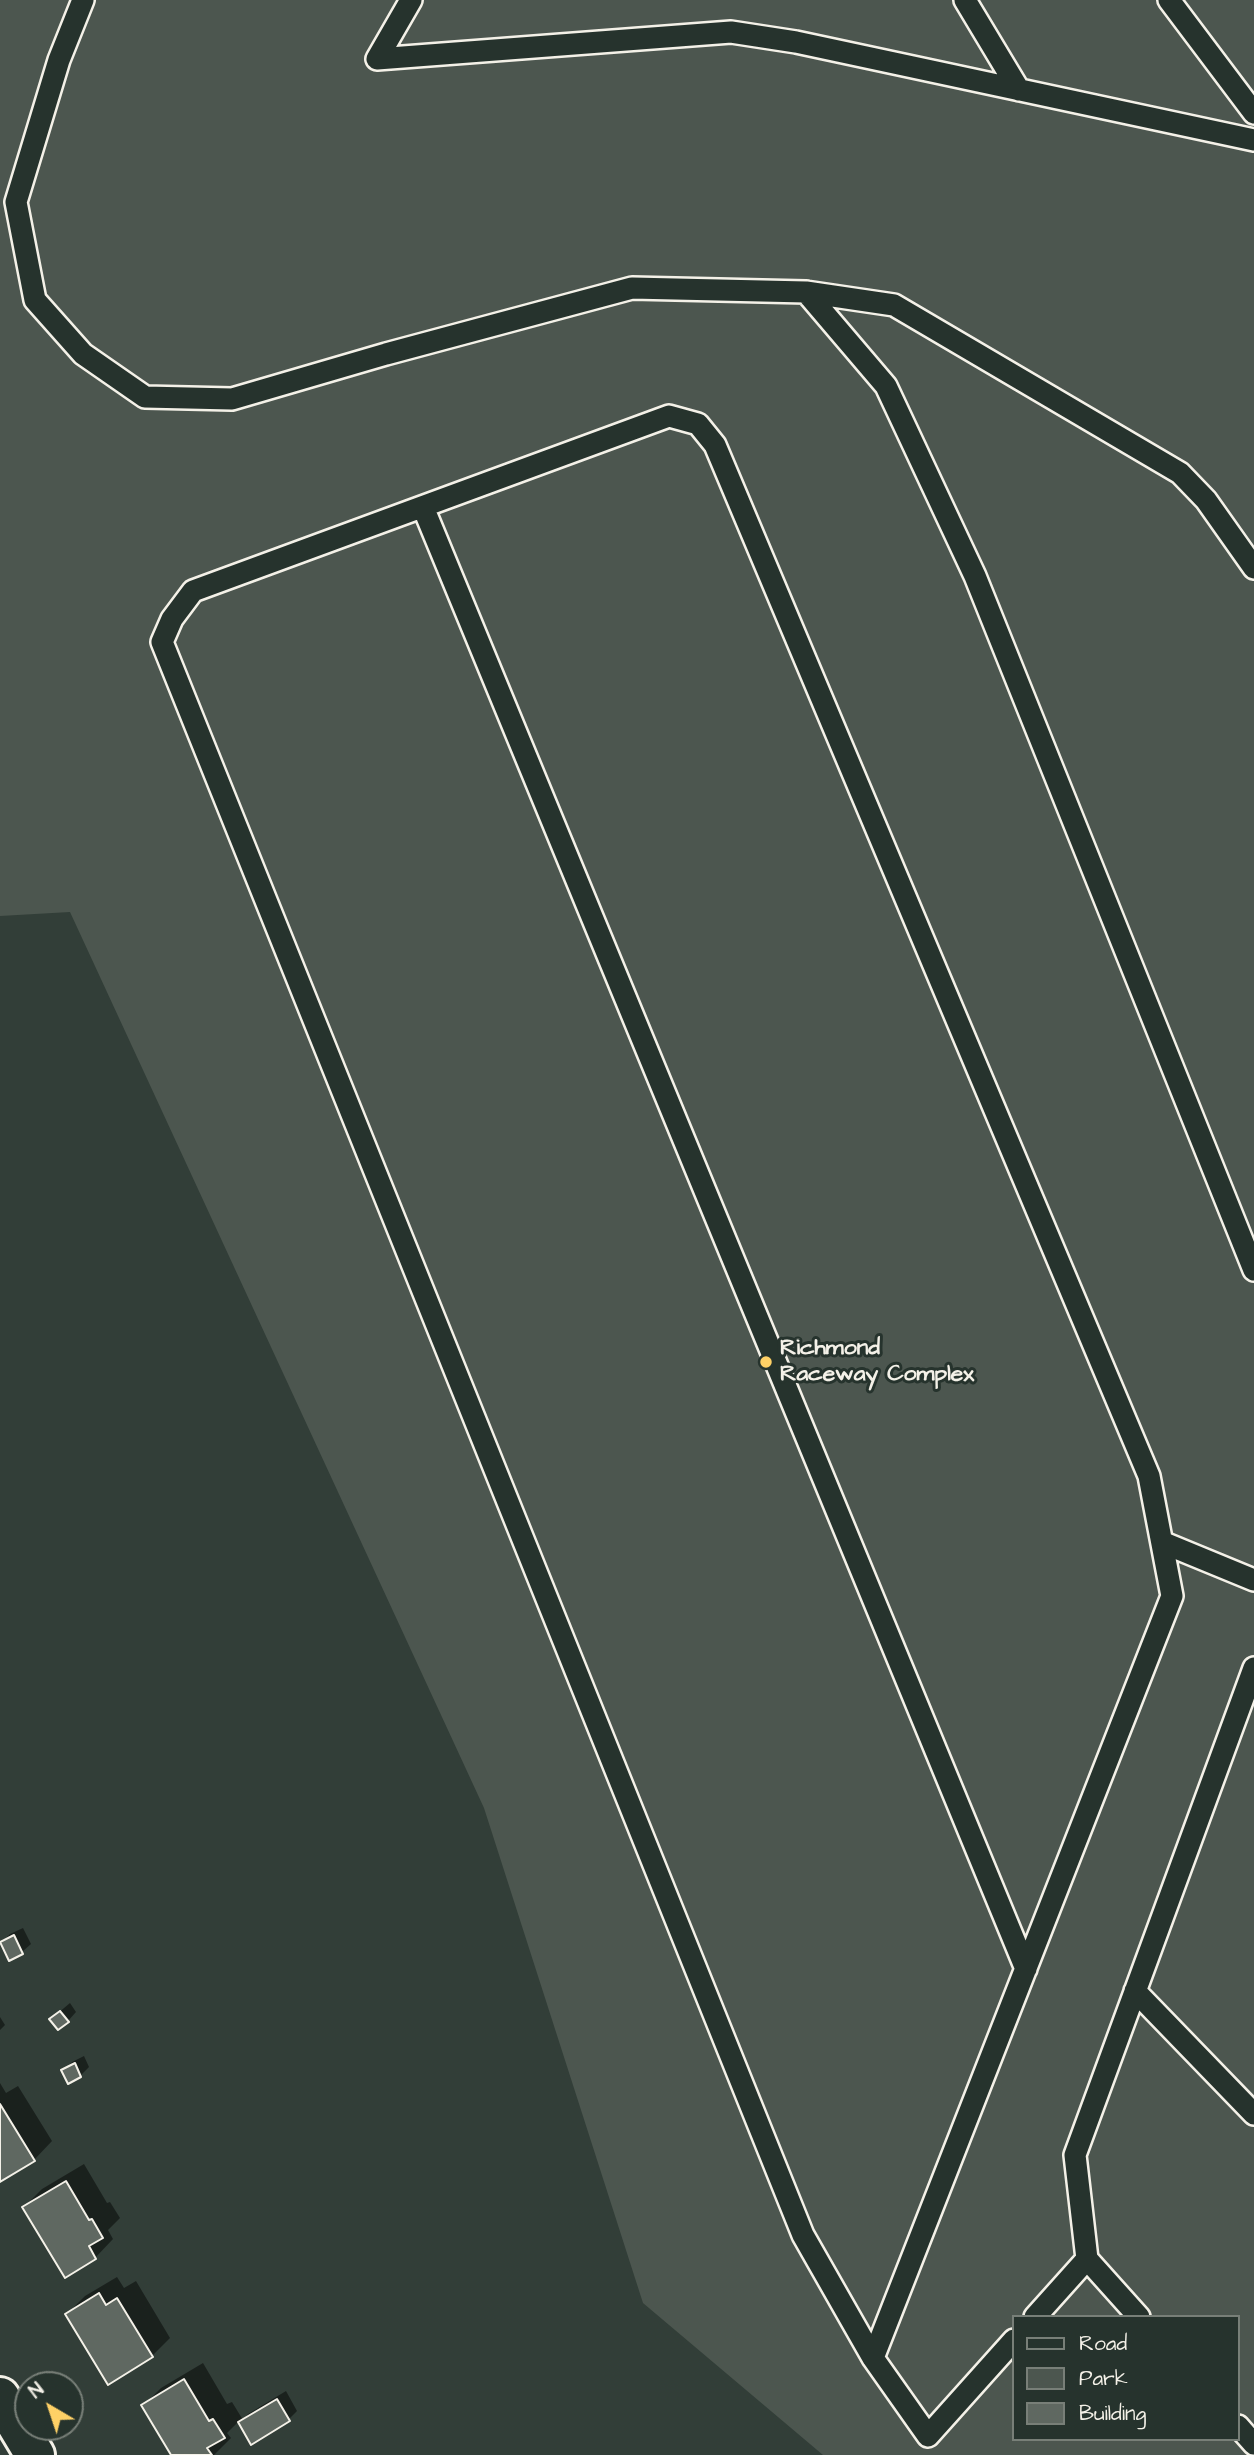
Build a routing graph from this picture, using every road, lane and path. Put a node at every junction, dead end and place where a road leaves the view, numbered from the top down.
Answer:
1 (83, 0) edge
2 (411, 0) edge
3 (965, 0) edge
4 (1169, 0) edge
5 (1019, 90) junction
6 (1254, 113) edge
7 (1254, 140) edge
8 (806, 292) junction
9 (423, 507) junction
10 (1254, 568) edge
11 (1254, 1270) edge
12 (1164, 1543) junction
13 (1254, 1580) edge
14 (1254, 1668) edge
15 (1026, 1969) junction
16 (1135, 1992) junction
17 (1254, 2114) edge
18 (1087, 2259) junction
19 (1037, 2315) edge
20 (1137, 2315) edge
21 (1012, 2342) edge
22 (873, 2358) junction
23 (0, 2397) edge
24 (1240, 2428) edge
25 (1254, 2444) edge
26 (34, 2455) edge

1 - 8 lane
2 - 5 lane
3 - 5 lane
4 - 6 lane
5 - 7 lane
8 - 10 lane
8 - 11 lane
9 - 12 lane
9 - 15 lane
9 - 22 lane
12 - 13 lane
12 - 15 lane
14 - 16 lane
15 - 22 lane
16 - 17 lane
16 - 18 lane
18 - 19 lane
18 - 20 lane
21 - 22 lane
23 - 26 street
24 - 25 lane

